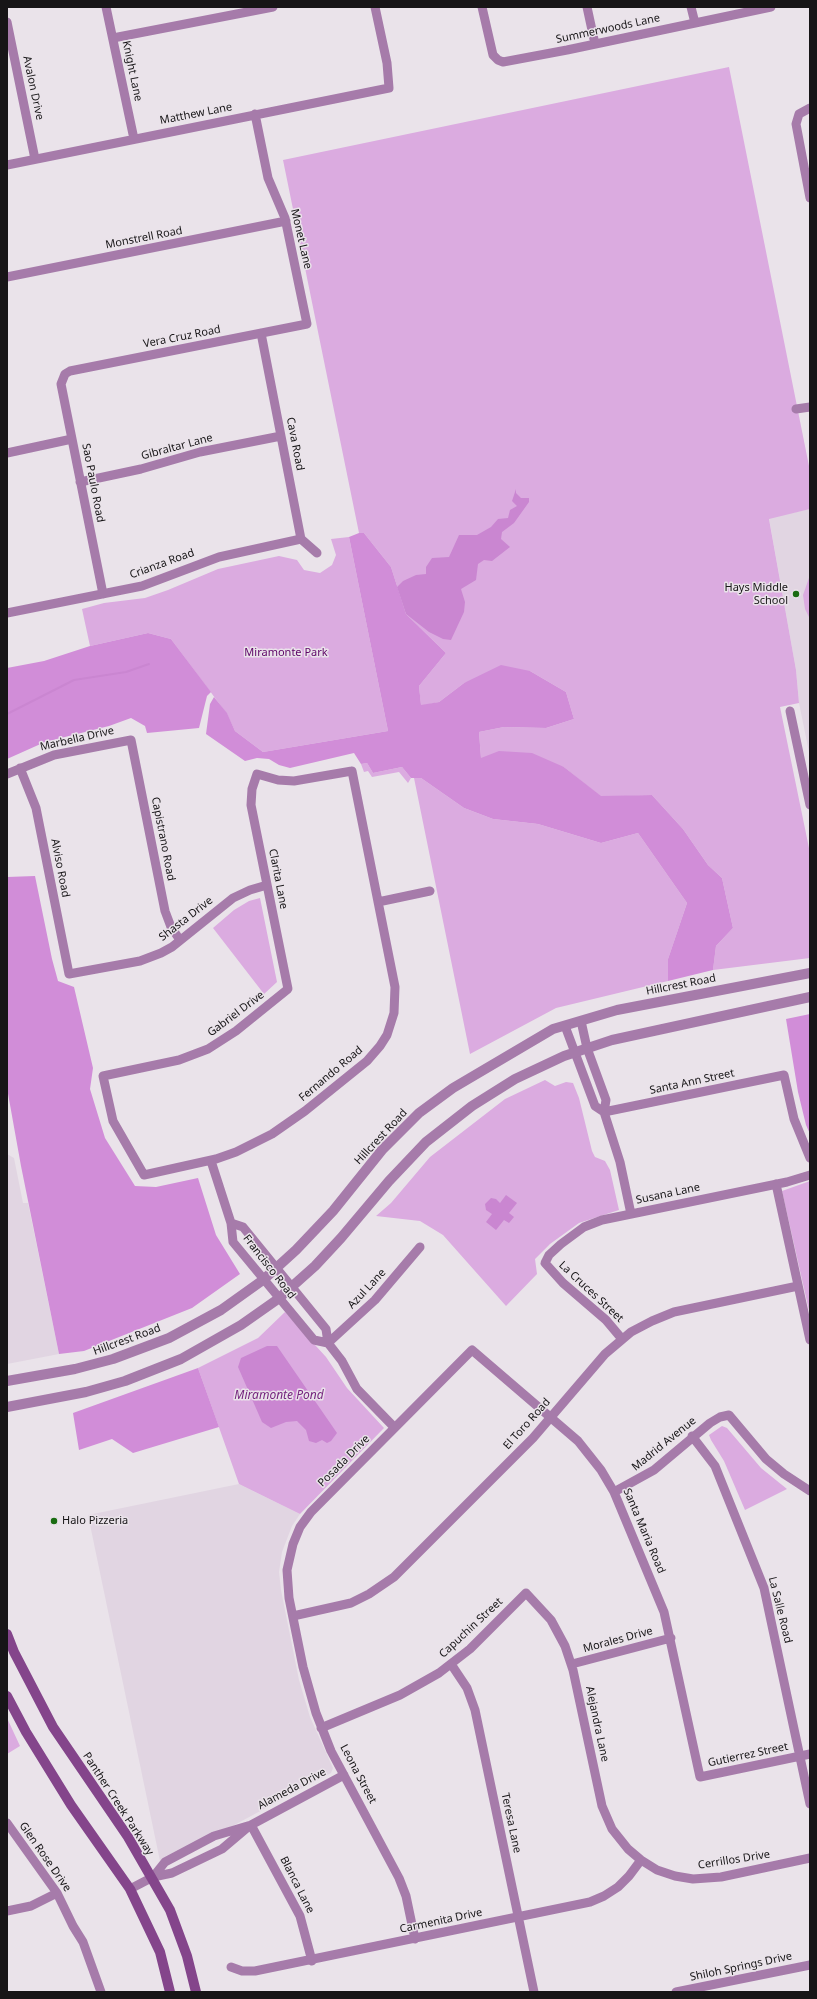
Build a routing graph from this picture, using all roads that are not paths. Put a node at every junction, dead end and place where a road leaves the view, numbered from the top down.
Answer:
1 (106, 7) edge
2 (273, 7) edge
3 (375, 7) edge
4 (482, 7) edge
5 (587, 7) edge
6 (691, 7) edge
7 (771, 7) edge
8 (7, 22) edge
9 (695, 23) junction
10 (113, 38) junction
11 (595, 44) junction
12 (810, 108) edge
13 (255, 114) junction
14 (134, 139) junction
15 (36, 159) junction
16 (7, 165) edge
17 (810, 198) edge
18 (286, 221) junction
19 (7, 277) edge
20 (307, 324) joint
21 (261, 334) junction
22 (63, 376) joint
23 (810, 406) edge
24 (796, 409) dead end
25 (281, 436) junction
26 (72, 439) junction
27 (7, 453) edge
28 (80, 482) junction
29 (302, 539) junction
30 (317, 553) dead end
31 (103, 594) junction
32 (7, 613) edge
33 (790, 711) dead end
34 (130, 740) joint
35 (20, 768) junction
36 (352, 771) joint
37 (7, 774) edge
38 (810, 805) edge
39 (267, 885) junction
40 (430, 891) dead end
41 (378, 902) junction
42 (180, 940) junction
43 (810, 973) edge
44 (70, 974) joint
45 (288, 989) joint
46 (810, 997) edge
47 (581, 1021) junction
48 (565, 1026) junction
49 (587, 1048) junction
50 (575, 1052) junction
51 (604, 1112) junction
52 (810, 1158) edge
53 (211, 1161) junction
54 (144, 1175) joint
55 (810, 1175) edge
56 (776, 1184) junction
57 (631, 1214) junction
58 (231, 1223) junction
59 (420, 1247) dead end
60 (545, 1263) joint
61 (276, 1269) junction
62 (263, 1280) junction
63 (798, 1286) junction
64 (291, 1288) junction
65 (278, 1299) junction
66 (622, 1339) junction
67 (810, 1340) edge
68 (328, 1343) junction
69 (472, 1350) joint
70 (7, 1381) edge
71 (7, 1407) edge
72 (551, 1417) junction
73 (394, 1427) junction
74 (692, 1436) junction
75 (810, 1491) edge
76 (614, 1492) junction
77 (526, 1593) joint
78 (293, 1616) junction
79 (7, 1634) edge
80 (671, 1638) junction
81 (451, 1664) junction
82 (572, 1664) junction
83 (7, 1696) edge
84 (321, 1728) junction
85 (810, 1754) edge
86 (800, 1756) junction
87 (344, 1775) junction
88 (700, 1777) joint
89 (810, 1804) edge
90 (7, 1823) edge
91 (251, 1825) junction
92 (810, 1858) edge
93 (641, 1860) junction
94 (152, 1877) junction
95 (130, 1889) junction
96 (57, 1894) junction
97 (7, 1911) edge
98 (519, 1917) junction
99 (415, 1939) junction
100 (312, 1960) junction
101 (810, 1964) edge
102 (231, 1967) dead end
103 (694, 1990) edge
104 (101, 1992) edge
105 (170, 1992) edge
106 (196, 1992) edge
107 (534, 1992) edge
108 (676, 1992) edge

1 - 10 street, Knight Lane
2 - 10 street
3 - 13 street, Matthew Lane
4 - 11 street, Summerwoods Lane
5 - 11 street
6 - 9 street
7 - 9 street, Summerwoods Lane
8 - 15 street, Avalon Drive
9 - 11 street, Summerwoods Lane
10 - 14 street, Knight Lane
12 - 17 street
13 - 14 street, Matthew Lane
13 - 18 street, Monet Lane
14 - 15 street, Matthew Lane
15 - 16 street, Matthew Lane
18 - 19 street, Monstrell Road
18 - 20 street, Monet Lane
20 - 21 street, Vera Cruz Road
21 - 22 street, Vera Cruz Road
21 - 25 street, Cava Road
22 - 26 street, Sao Paulo Road
23 - 24 street
25 - 28 street, Gibraltar Lane
25 - 29 street, Cava Road
26 - 27 street
26 - 28 street, Sao Paulo Road
28 - 31 street, Sao Paulo Road
29 - 30 street
29 - 31 street, Crianza Road
31 - 32 street, Crianza Road
33 - 38 street
34 - 35 street, Marbella Drive
34 - 42 street, Capistrano Road
35 - 37 street, Marbella Drive
35 - 44 street, Alviso Road
36 - 39 street, Clarita Lane
36 - 41 street, Fernando Road
39 - 42 street, Shasta Drive
39 - 45 street, Clarita Lane
40 - 41 street
41 - 53 street, Fernando Road
42 - 44 street, Shasta Drive
43 - 47 street, Hillcrest Road
45 - 54 street, Gabriel Drive
46 - 49 street
47 - 48 street, Hillcrest Road
47 - 49 street
48 - 50 street
48 - 61 street, Hillcrest Road
49 - 50 street
49 - 51 street
50 - 51 street
50 - 64 street
51 - 52 street, Santa Ann Street
51 - 57 street
53 - 54 street, Fernando Road
53 - 58 street
55 - 56 street, Susana Lane
56 - 57 street, Susana Lane
56 - 63 street
57 - 60 street, Susana Lane
58 - 61 street, Francisco Road
58 - 62 street, Francisco Road
59 - 68 street, Azul Lane
60 - 66 street, La Cruces Street
61 - 62 street, Hillcrest Road
61 - 64 street, Francisco Road
62 - 65 street, Francisco Road
62 - 70 street, Hillcrest Road
63 - 66 street, El Toro Road
63 - 67 street
64 - 65 street
64 - 68 street, Francisco Road
65 - 68 street, Francisco Road
65 - 71 street
66 - 72 street, El Toro Road
68 - 73 street, Francisco Road
69 - 72 street, Santa Maria Road
69 - 73 street, Posada Drive
72 - 76 street, Santa Maria Road
72 - 78 street, El Toro Road
73 - 78 street, Posada Drive
74 - 75 street, Madrid Avenue
74 - 76 street, Madrid Avenue
74 - 86 street, La Salle Road
76 - 80 street, Santa Maria Road
77 - 81 street, Capuchin Street
77 - 82 street, Alejandra Lane
78 - 84 street, Leona Street
79 - 94 main road, Panther Creek Parkway
80 - 82 street, Morales Drive
80 - 88 street, Santa Maria Road
81 - 84 street, Capuchin Street
81 - 98 street, Teresa Lane
82 - 93 street, Alejandra Lane
83 - 95 main road
84 - 87 street, Leona Street
85 - 86 street, Gutierrez Street
86 - 88 street, Gutierrez Street
86 - 89 street, La Salle Road
87 - 91 street, Alameda Drive
87 - 99 street, Leona Street
90 - 96 street, Glen Rose Drive
91 - 94 street, Alameda Drive
91 - 94 street, Alameda Drive
91 - 100 street, Blanca Lane
92 - 93 street, Cerrillos Drive
93 - 98 street, Carmenita Drive
94 - 95 street, Alameda Drive
94 - 106 main road, Panther Creek Parkway
95 - 105 main road
96 - 97 street
96 - 104 street, Glen Rose Drive
98 - 99 street, Carmenita Drive
98 - 107 street, Teresa Lane
99 - 100 street, Carmenita Drive
100 - 102 street, Carmenita Drive
101 - 103 street, Shiloh Springs Drive
103 - 108 street, Shiloh Springs Drive

